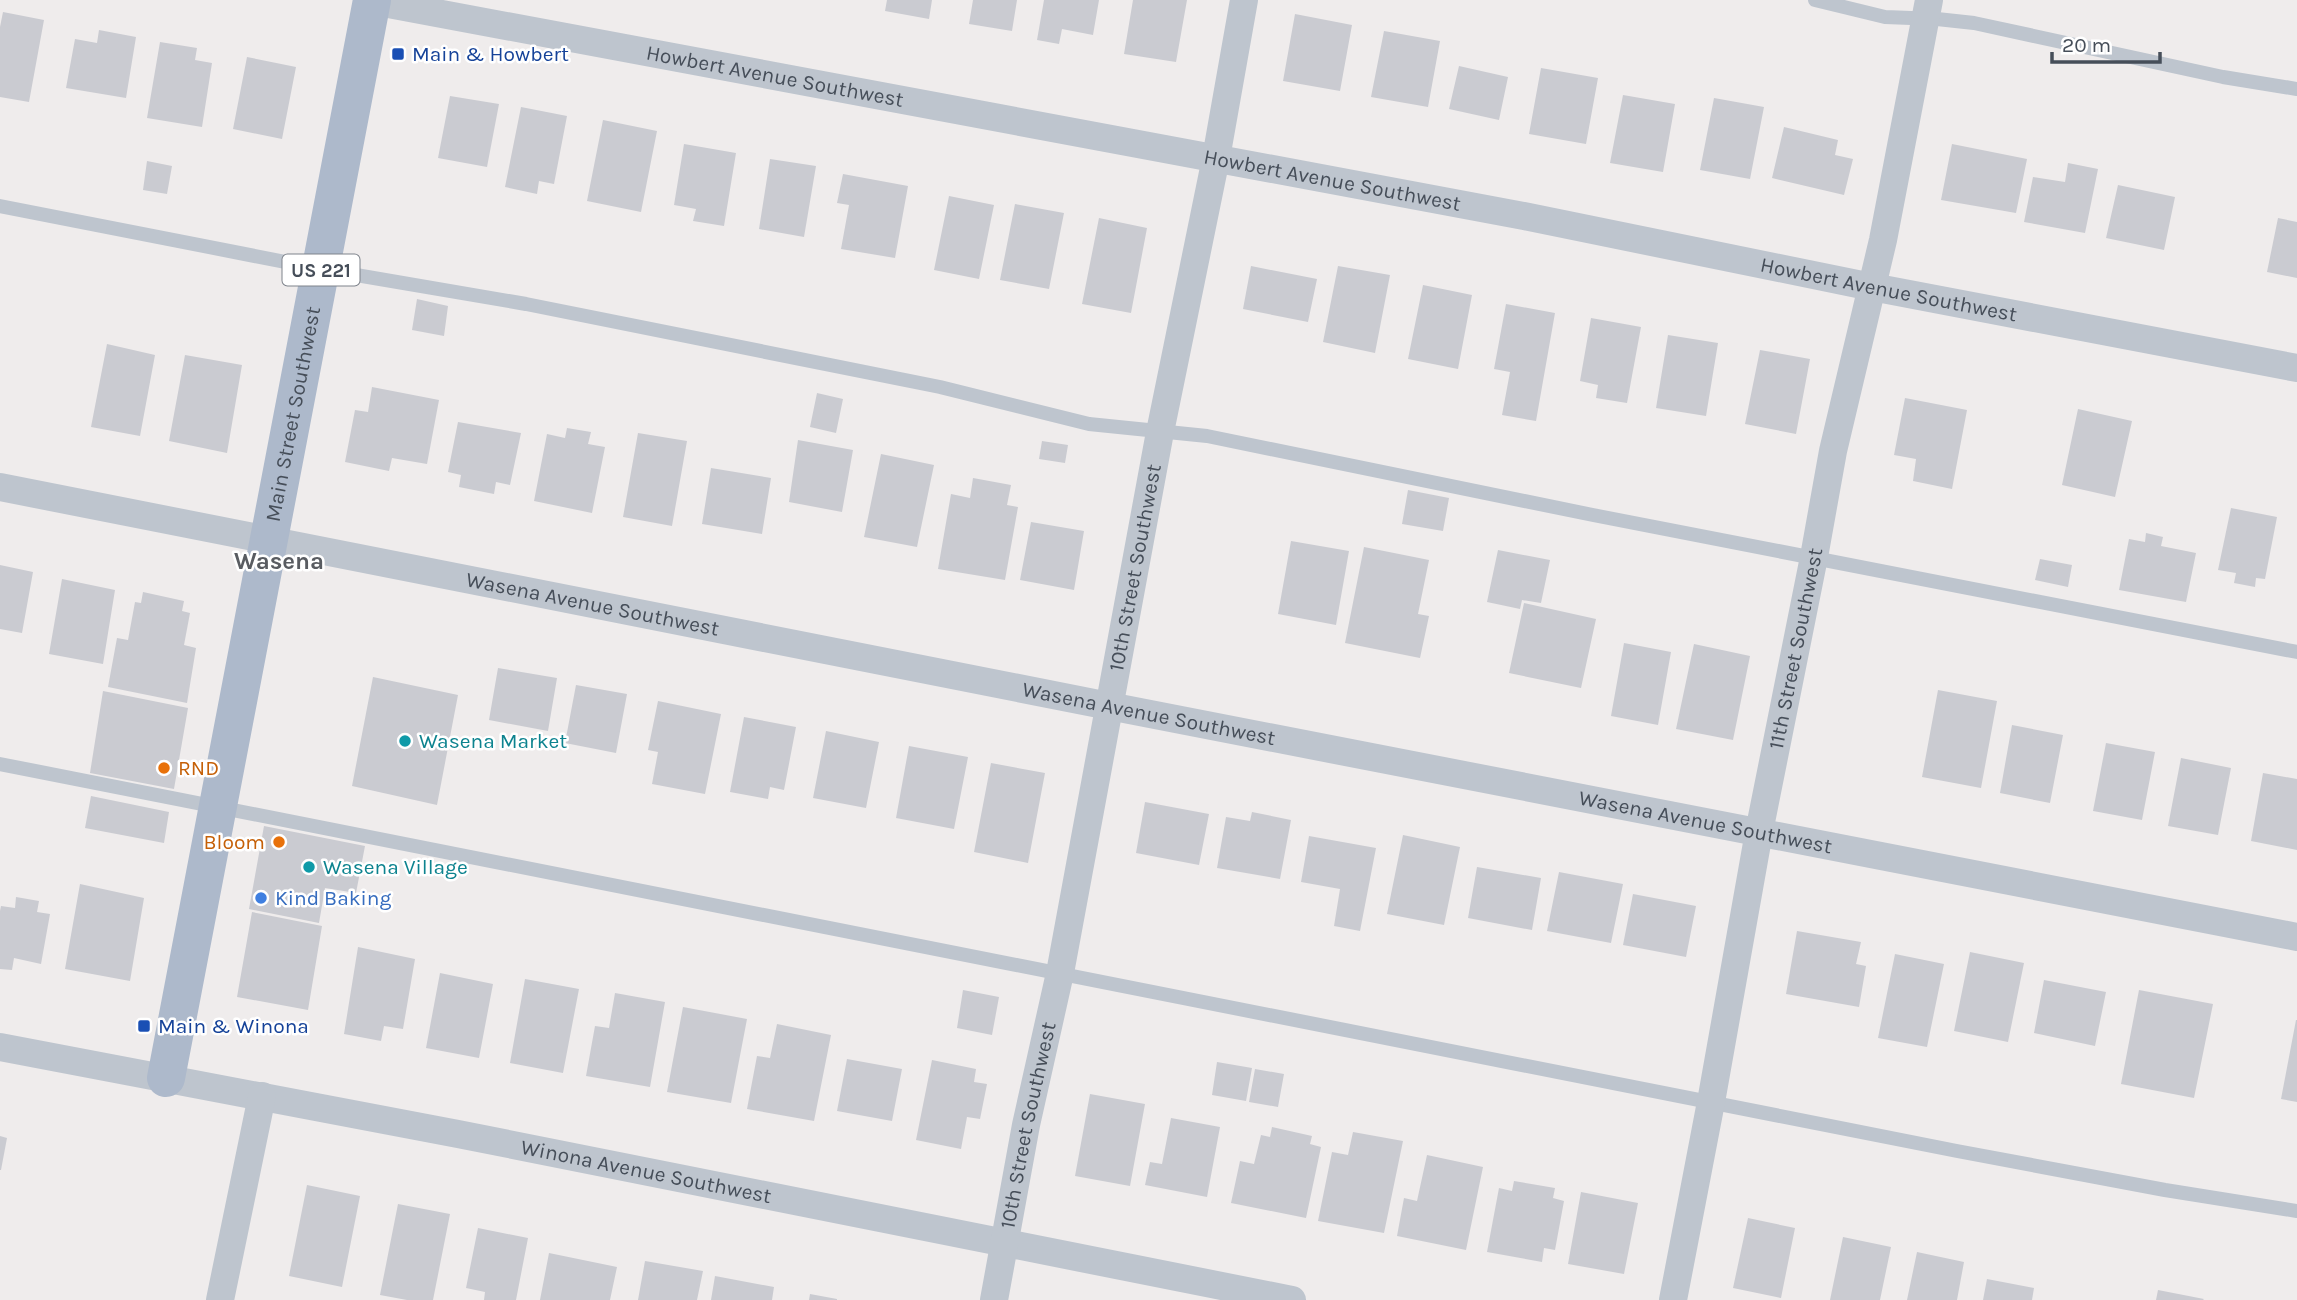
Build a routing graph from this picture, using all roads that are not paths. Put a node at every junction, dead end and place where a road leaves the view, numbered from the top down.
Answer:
1 (370, 0) edge
2 (1244, 0) edge
3 (1815, 0) edge
4 (1927, 10) edge
5 (2297, 89) edge
6 (1216, 158) junction
7 (0, 206) edge
8 (321, 269) junction
9 (1872, 287) junction
10 (2297, 368) edge
11 (1160, 432) junction
12 (0, 487) edge
13 (270, 540) junction
14 (1814, 558) junction
15 (2297, 652) edge
16 (1109, 706) junction
17 (0, 764) edge
18 (217, 806) junction
19 (1759, 832) junction
20 (2297, 937) edge
21 (1060, 973) junction
22 (0, 1047) edge
23 (166, 1078) junction
24 (262, 1096) junction
25 (1711, 1102) junction
26 (2297, 1212) edge
27 (1004, 1244) junction
28 (220, 1300) edge
29 (994, 1300) edge
30 (1292, 1300) edge
31 (1673, 1300) edge

1 - 6 street, Howbert Avenue Southwest
1 - 8 main road, Main Street Southwest / US 221
2 - 6 street, 10th Street Southwest
3 - 4 lane
4 - 5 lane
4 - 9 street, 11th Street Southwest
6 - 9 street, Howbert Avenue Southwest
6 - 11 street, 10th Street Southwest
7 - 8 lane
8 - 11 lane
8 - 13 main road, Main Street Southwest / US 221
9 - 10 street, Howbert Avenue Southwest
9 - 14 street, 11th Street Southwest
11 - 14 lane
11 - 16 street, 10th Street Southwest
12 - 13 street, Wasena Avenue Southwest
13 - 16 street, Wasena Avenue Southwest
13 - 18 main road, Main Street Southwest / US 221
14 - 15 lane
14 - 19 street, 11th Street Southwest
16 - 19 street, Wasena Avenue Southwest
16 - 21 street, 10th Street Southwest
17 - 18 lane
18 - 21 lane
18 - 23 main road, Main Street Southwest / US 221
19 - 20 street, Wasena Avenue Southwest
19 - 25 street, 11th Street Southwest
21 - 25 lane
21 - 27 street, 10th Street Southwest
22 - 23 street, Winona Avenue Southwest
23 - 24 street, Winona Avenue Southwest
24 - 27 street, Winona Avenue Southwest
24 - 28 street
25 - 26 lane
25 - 31 street, 11th Street Southwest
27 - 29 street, 10th Street Southwest
27 - 30 street, Winona Avenue Southwest

